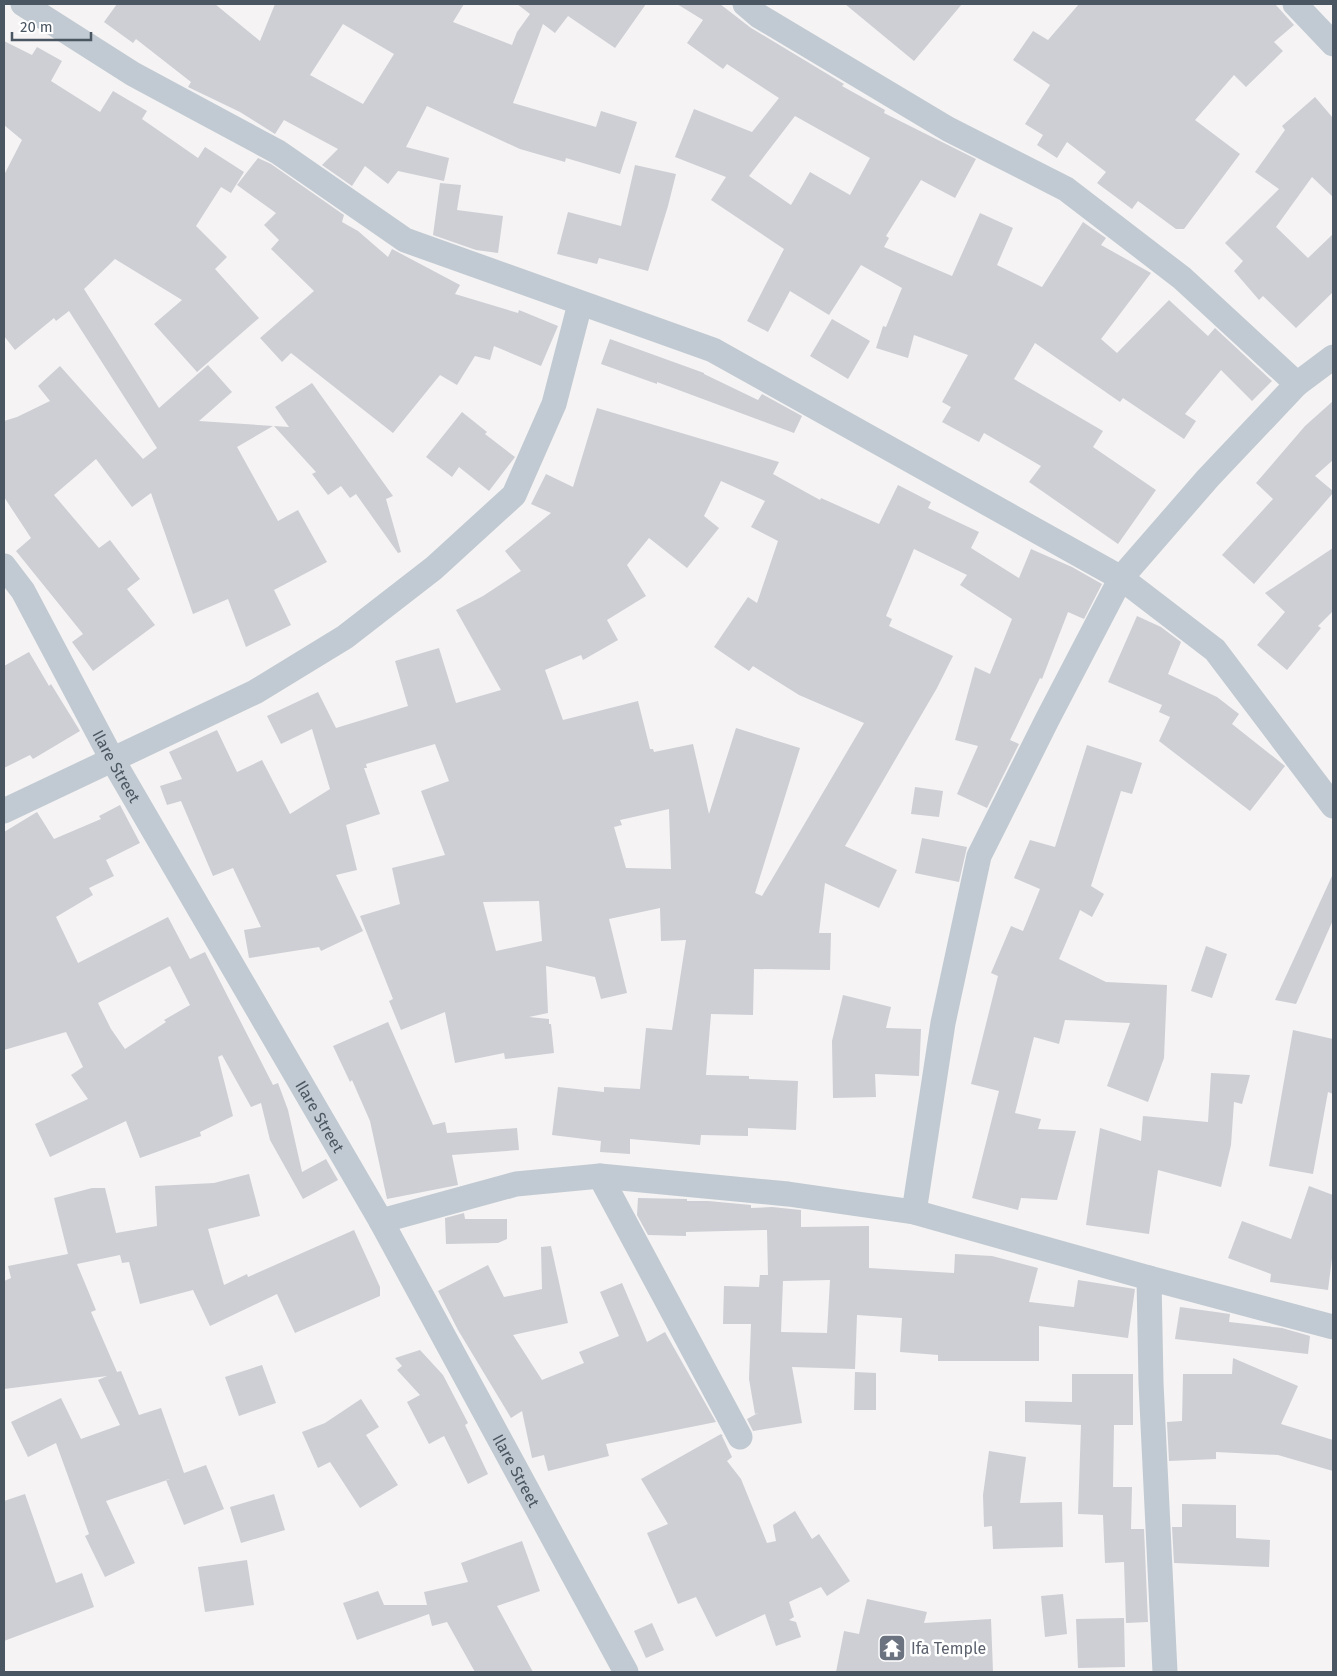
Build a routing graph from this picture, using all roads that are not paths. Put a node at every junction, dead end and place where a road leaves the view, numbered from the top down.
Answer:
1 (23, 4) edge
2 (745, 4) edge
3 (1296, 4) edge
4 (1333, 44) edge
5 (580, 304) junction
6 (1333, 357) edge
7 (1297, 384) junction
8 (4, 566) edge
9 (1121, 578) junction
10 (112, 759) junction
11 (1333, 806) edge
12 (4, 812) edge
13 (600, 1176) junction
14 (914, 1212) junction
15 (381, 1221) junction
16 (1148, 1278) junction
17 (1333, 1327) edge
18 (740, 1437) dead end
19 (626, 1672) edge
20 (1165, 1672) edge

1 - 5 street
2 - 7 street
3 - 4 street
5 - 9 street
5 - 10 street
6 - 7 street
7 - 9 street
8 - 10 street, Ilare Street
9 - 11 street
9 - 14 street
10 - 12 street
10 - 15 street, Ilare Street
13 - 14 street
13 - 15 street
13 - 18 street
14 - 16 street
15 - 19 street, Ilare Street
16 - 17 street
16 - 20 street

